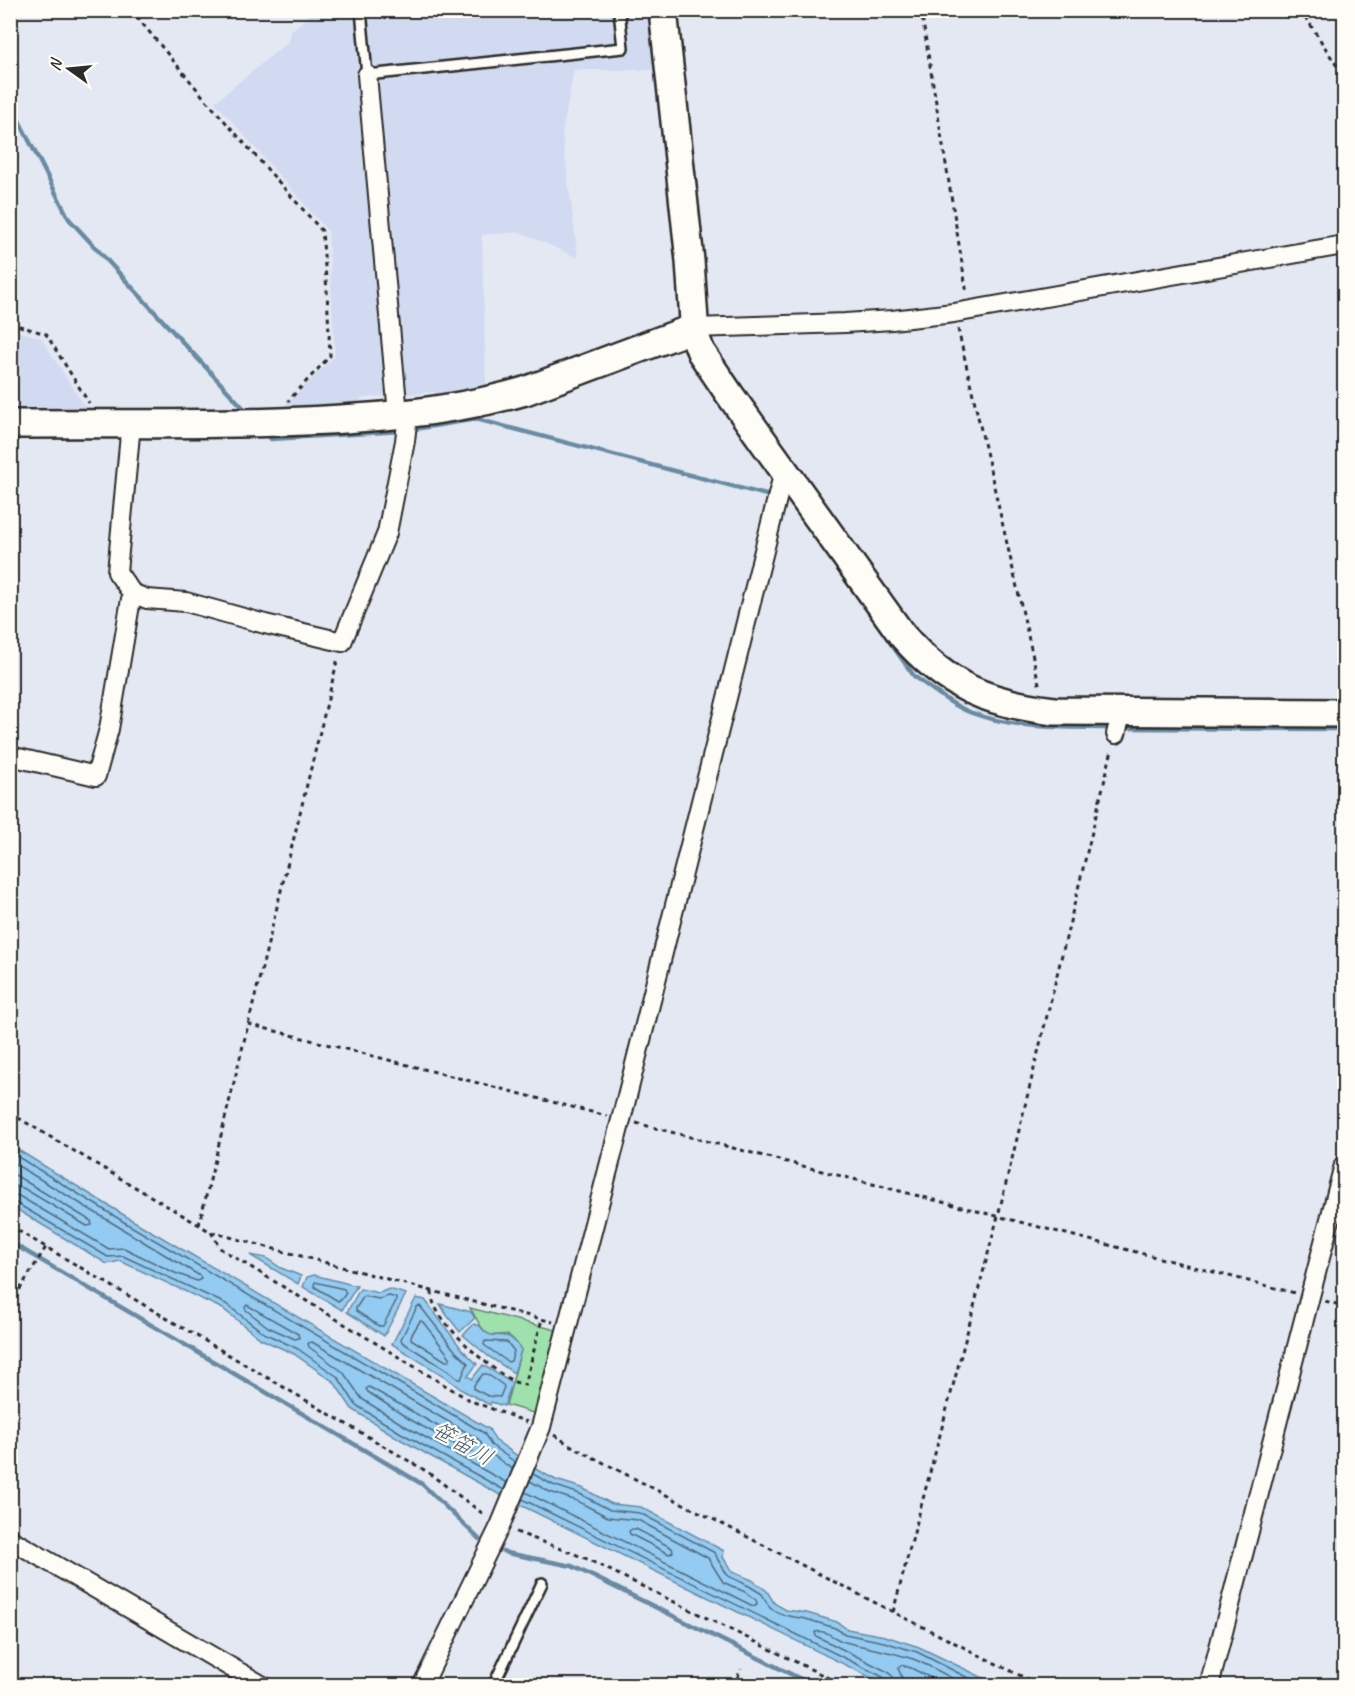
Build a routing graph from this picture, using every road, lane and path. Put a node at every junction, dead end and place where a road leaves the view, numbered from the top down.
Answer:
1 (131, 10) edge
2 (361, 10) edge
3 (619, 10) edge
4 (663, 10) edge
5 (921, 10) edge
6 (1299, 10) edge
7 (367, 75) junction
8 (1344, 77) edge
9 (1344, 245) edge
10 (962, 312) junction
11 (10, 323) edge
12 (694, 328) junction
13 (256, 422) junction
14 (405, 423) junction
15 (10, 424) edge
16 (101, 424) junction
17 (131, 424) junction
18 (780, 488) junction
19 (132, 593) junction
20 (342, 642) junction
21 (1045, 710) junction
22 (1344, 713) edge
23 (1119, 723) junction
24 (10, 756) edge
25 (248, 1024) junction
26 (10, 1113) edge
27 (621, 1120) junction
28 (1344, 1165) edge
29 (998, 1216) junction
30 (199, 1225) junction
31 (10, 1226) edge
32 (211, 1232) junction
33 (46, 1247) junction
34 (432, 1291) junction
35 (1311, 1297) junction
36 (10, 1305) edge
37 (542, 1319) junction
38 (566, 1325) junction
39 (540, 1430) junction
40 (501, 1526) junction
41 (10, 1539) edge
42 (542, 1583) dead end
43 (893, 1612) junction
44 (741, 1669) dead end
45 (263, 1686) edge
46 (422, 1686) edge
47 (493, 1686) edge
48 (734, 1686) edge
49 (845, 1686) edge
50 (1041, 1686) edge
51 (1209, 1686) edge

1 - 13 path
2 - 7 lane
3 - 7 lane
4 - 12 street
5 - 10 path
6 - 8 path
7 - 14 street
9 - 10 street
10 - 12 street
10 - 21 path
11 - 16 path
12 - 14 street
12 - 18 street
13 - 14 street
13 - 17 street
14 - 20 street
15 - 16 street
16 - 17 street
17 - 19 street
18 - 21 street
18 - 27 street
19 - 20 street
19 - 24 street
20 - 25 path
21 - 23 street
22 - 23 street
23 - 29 path
25 - 27 path
25 - 30 path
26 - 30 path
27 - 29 path
27 - 38 street
28 - 35 street
29 - 35 path
29 - 43 path
30 - 32 path
31 - 33 path
32 - 34 path
32 - 39 path
33 - 36 path
33 - 40 path
34 - 37 path
34 - 37 path
35 - 51 street
37 - 38 path
38 - 39 street
39 - 40 street
39 - 43 path
40 - 46 street
40 - 49 path
41 - 45 street
42 - 47 lane
43 - 50 path
44 - 48 path

